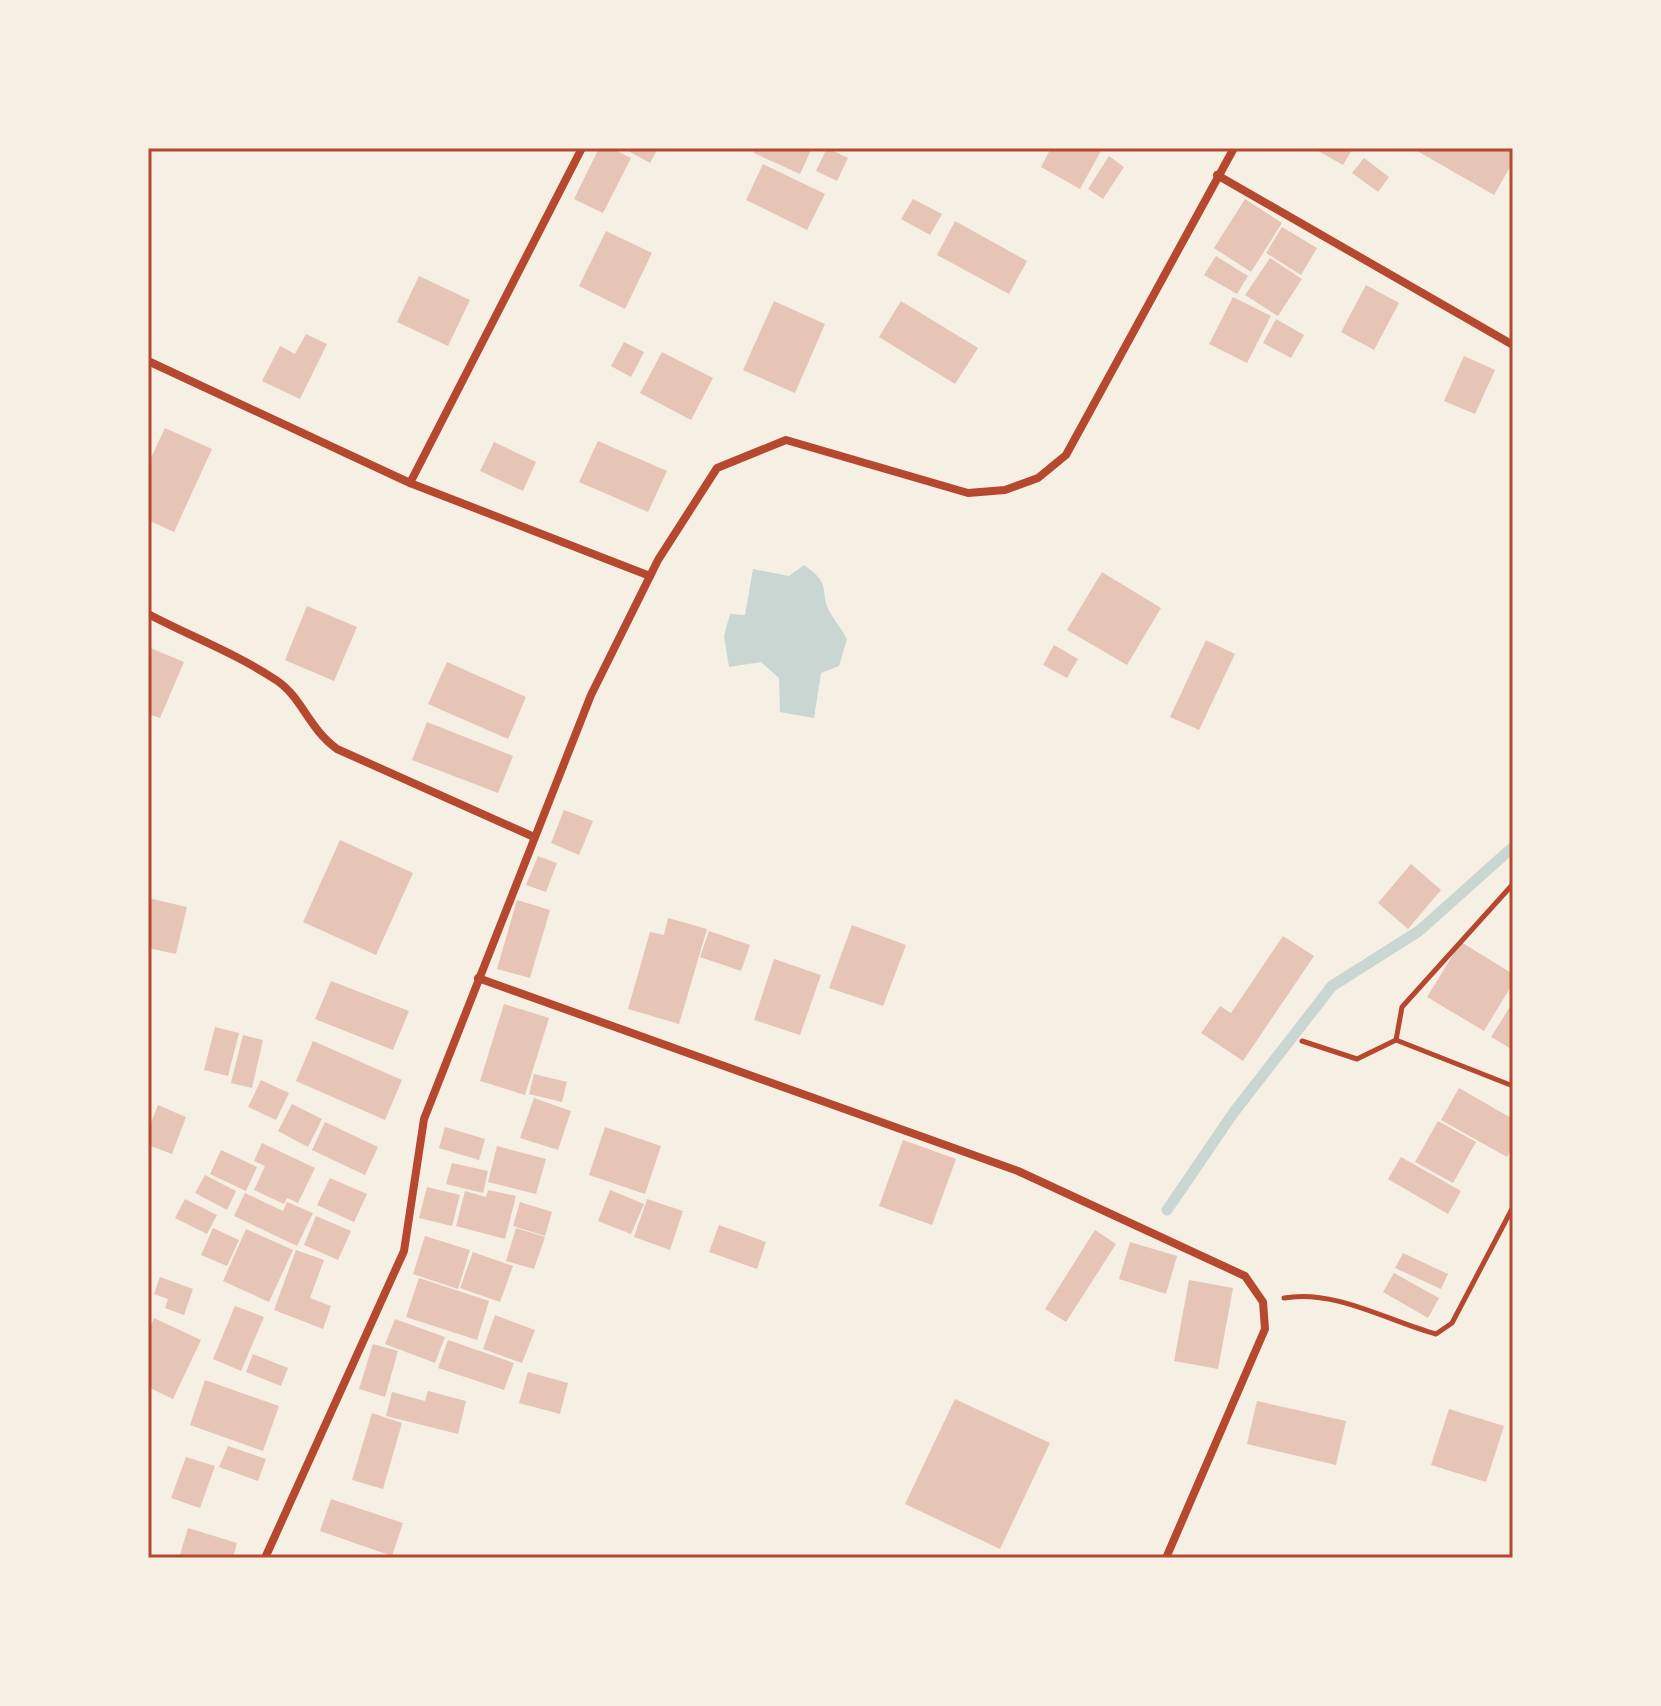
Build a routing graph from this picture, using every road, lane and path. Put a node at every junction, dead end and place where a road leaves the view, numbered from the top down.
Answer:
1 (582, 148) edge
2 (1234, 148) edge
3 (1217, 175) junction
4 (1513, 345) edge
5 (148, 361) edge
6 (410, 483) junction
7 (650, 576) junction
8 (148, 614) edge
9 (534, 837) junction
10 (1513, 884) edge
11 (478, 978) junction
12 (1396, 1040) junction
13 (1302, 1041) dead end
14 (1513, 1086) edge
15 (1513, 1207) edge
16 (1263, 1302) junction
17 (265, 1558) edge
18 (1166, 1558) edge

1 - 6 street
2 - 3 street
3 - 4 street
3 - 7 street
5 - 6 street
6 - 7 street
7 - 9 street
8 - 9 street
9 - 11 street
10 - 12 path
11 - 16 street
11 - 17 street
12 - 13 path
12 - 14 path
15 - 16 path
16 - 18 street

